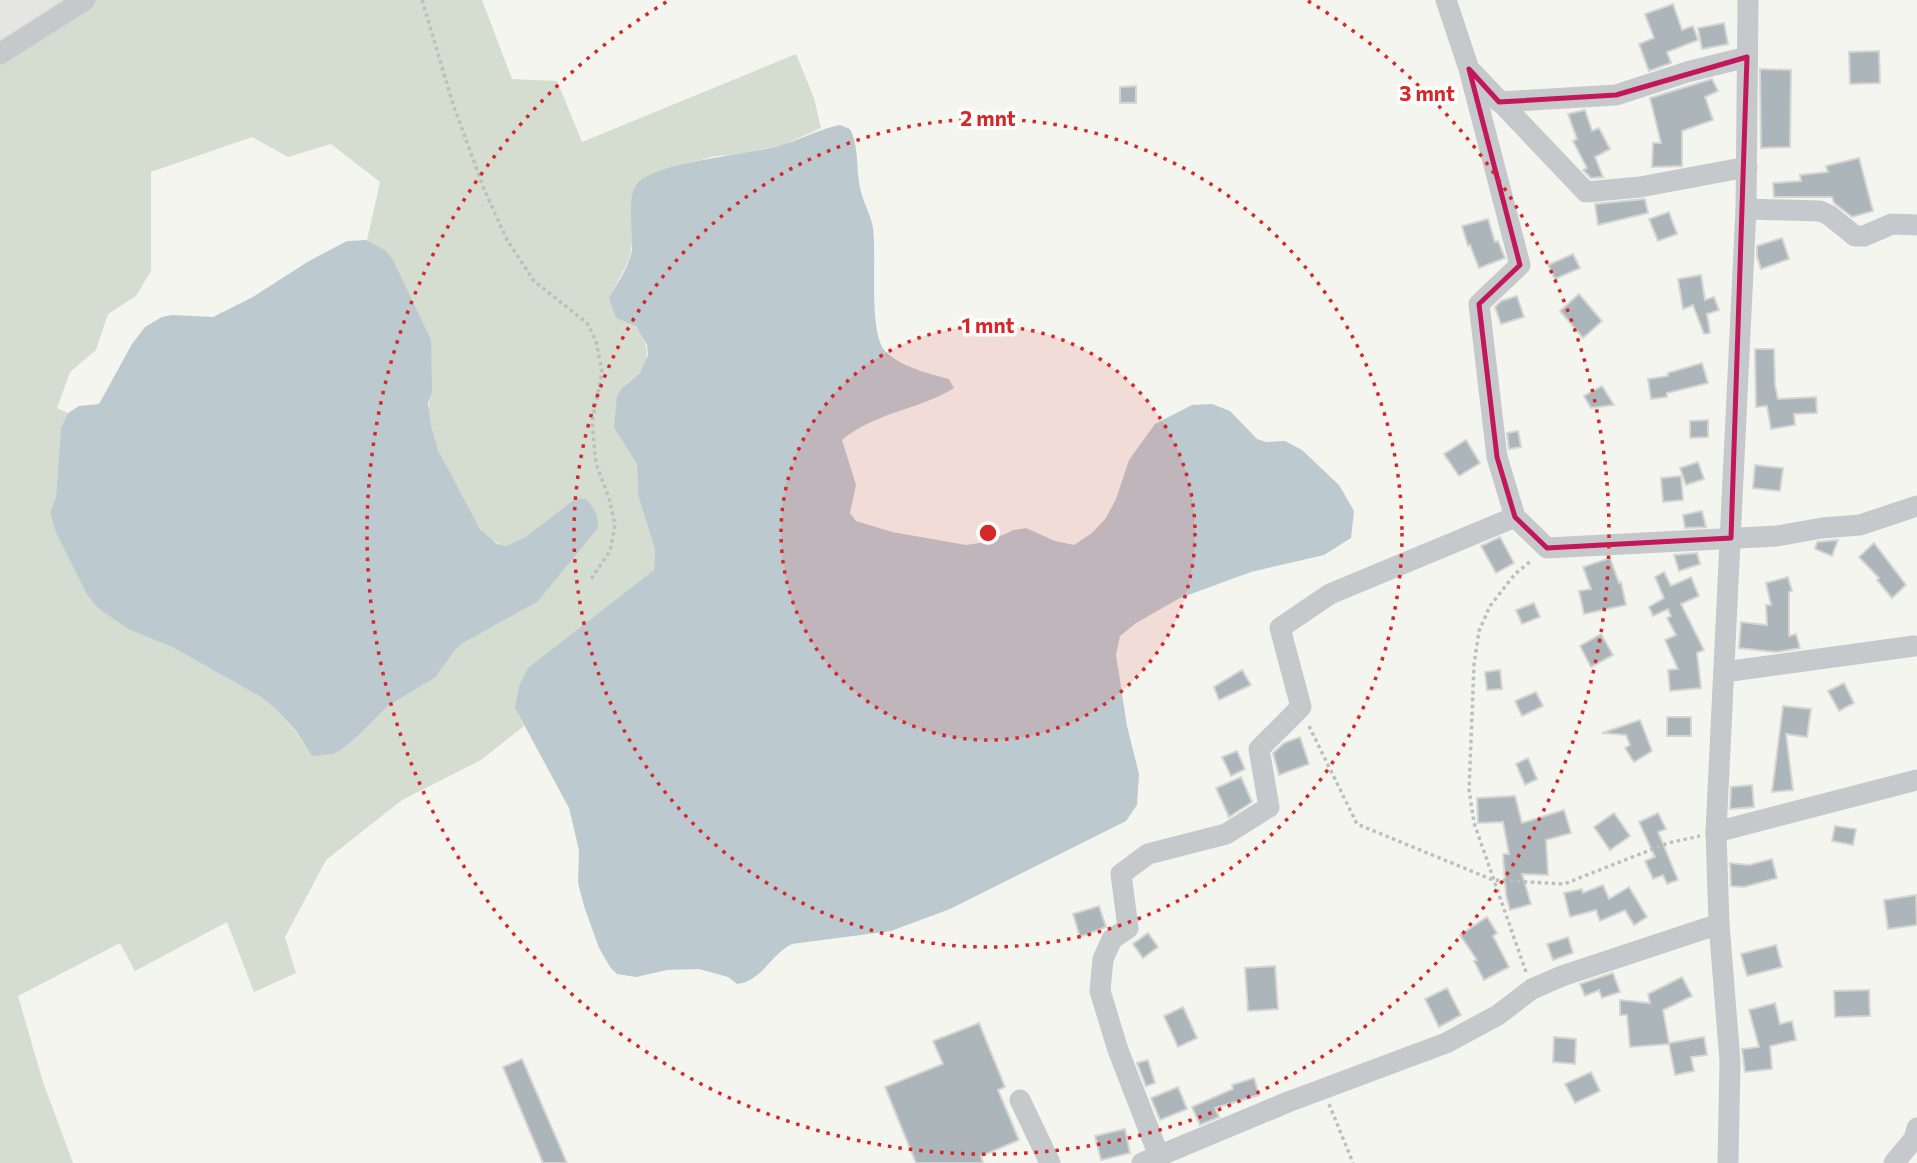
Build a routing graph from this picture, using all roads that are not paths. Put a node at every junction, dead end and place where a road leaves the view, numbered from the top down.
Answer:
1 (85, 0) edge
2 (1446, 0) edge
3 (1748, 0) edge
4 (0, 54) edge
5 (1747, 57) junction
6 (1469, 69) junction
7 (1499, 102) junction
8 (1747, 167) junction
9 (1746, 209) junction
10 (1917, 225) edge
11 (1917, 506) edge
12 (1515, 517) junction
13 (1731, 538) junction
14 (1913, 646) dead end
15 (1724, 672) junction
16 (1917, 780) edge
17 (1716, 832) junction
18 (1719, 924) junction
19 (1020, 1100) dead end
20 (1917, 1128) edge
21 (1150, 1160) edge
22 (1050, 1163) edge
23 (1728, 1163) edge
24 (1894, 1163) edge

1 - 4 street
2 - 6 street
3 - 5 street
5 - 7 street
5 - 8 street
6 - 7 street
6 - 12 street
7 - 8 street
8 - 9 street
9 - 10 street
9 - 13 street
11 - 13 street
12 - 13 street
12 - 21 street
13 - 15 street
14 - 15 street
15 - 17 street
16 - 17 street
17 - 18 street
18 - 21 street
18 - 23 street
19 - 22 street
20 - 24 street

